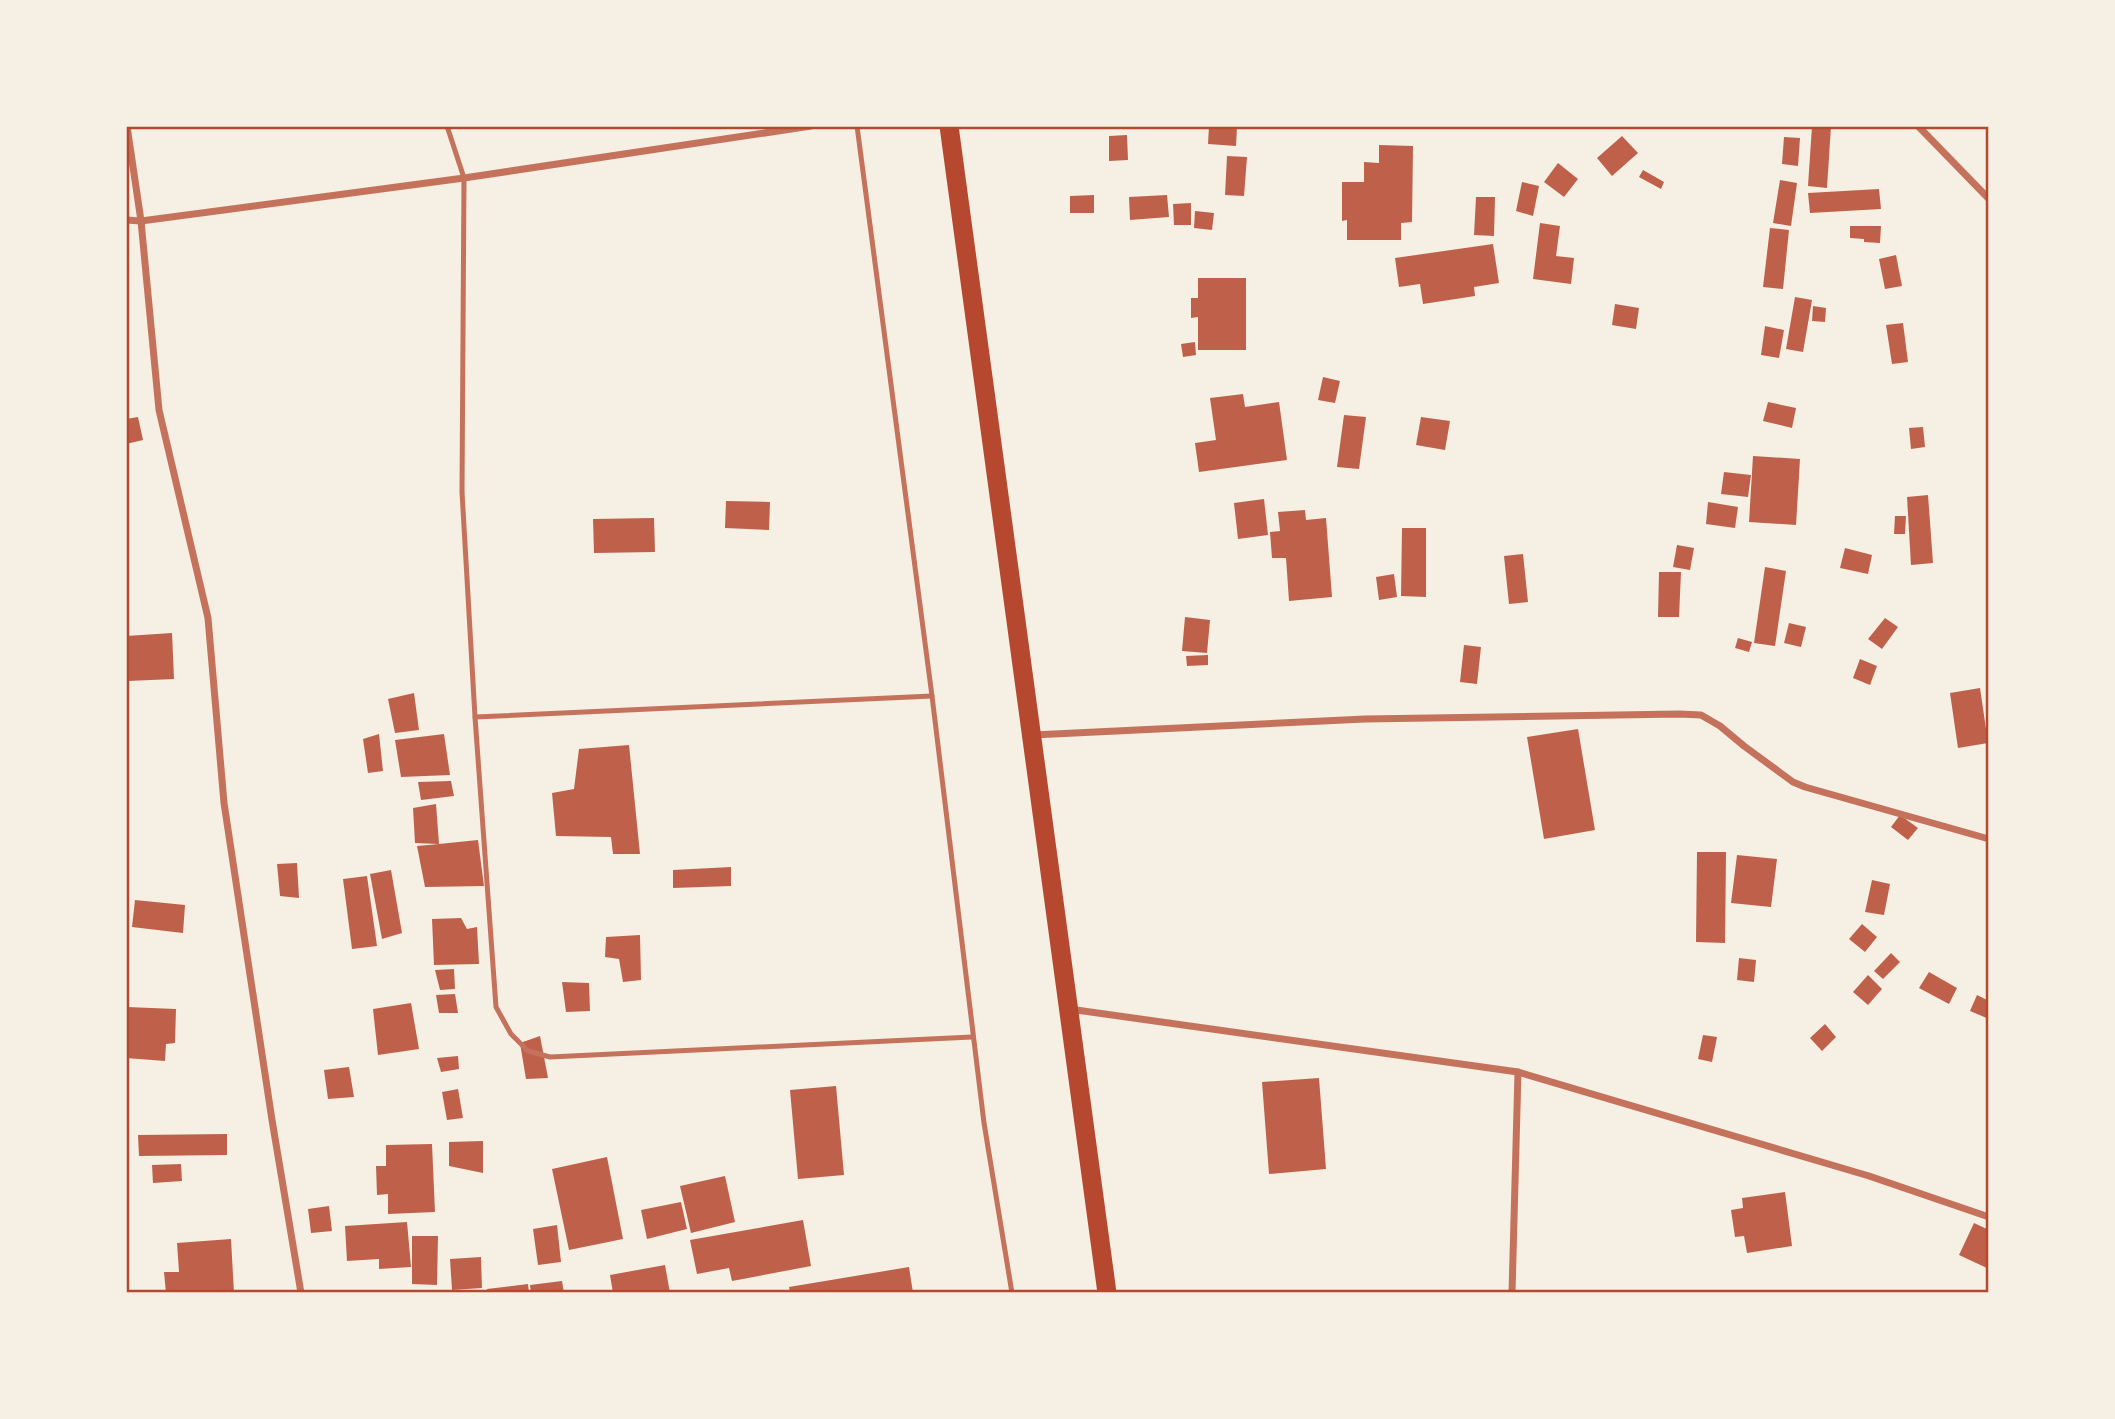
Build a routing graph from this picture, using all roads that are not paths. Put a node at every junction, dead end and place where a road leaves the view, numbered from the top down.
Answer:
1 (127, 126) edge
2 (447, 126) edge
3 (811, 126) edge
4 (857, 126) edge
5 (949, 126) edge
6 (1918, 126) edge
7 (464, 178) junction
8 (1989, 199) edge
9 (126, 220) edge
10 (141, 221) junction
11 (932, 696) junction
12 (475, 717) junction
13 (1030, 735) junction
14 (1989, 839) edge
15 (1068, 1009) junction
16 (972, 1037) junction
17 (1518, 1072) junction
18 (1989, 1217) edge
19 (301, 1293) edge
20 (1012, 1293) edge
21 (1107, 1293) edge
22 (1512, 1293) edge

1 - 10 street
2 - 7 lane
3 - 7 street
4 - 11 lane
5 - 13 highway
6 - 8 street
7 - 10 street
7 - 12 lane
9 - 10 street
10 - 19 street
11 - 12 lane
11 - 16 lane
12 - 16 lane
13 - 14 street
13 - 15 highway
15 - 17 street
15 - 21 highway
16 - 20 lane
17 - 18 street
17 - 22 street

